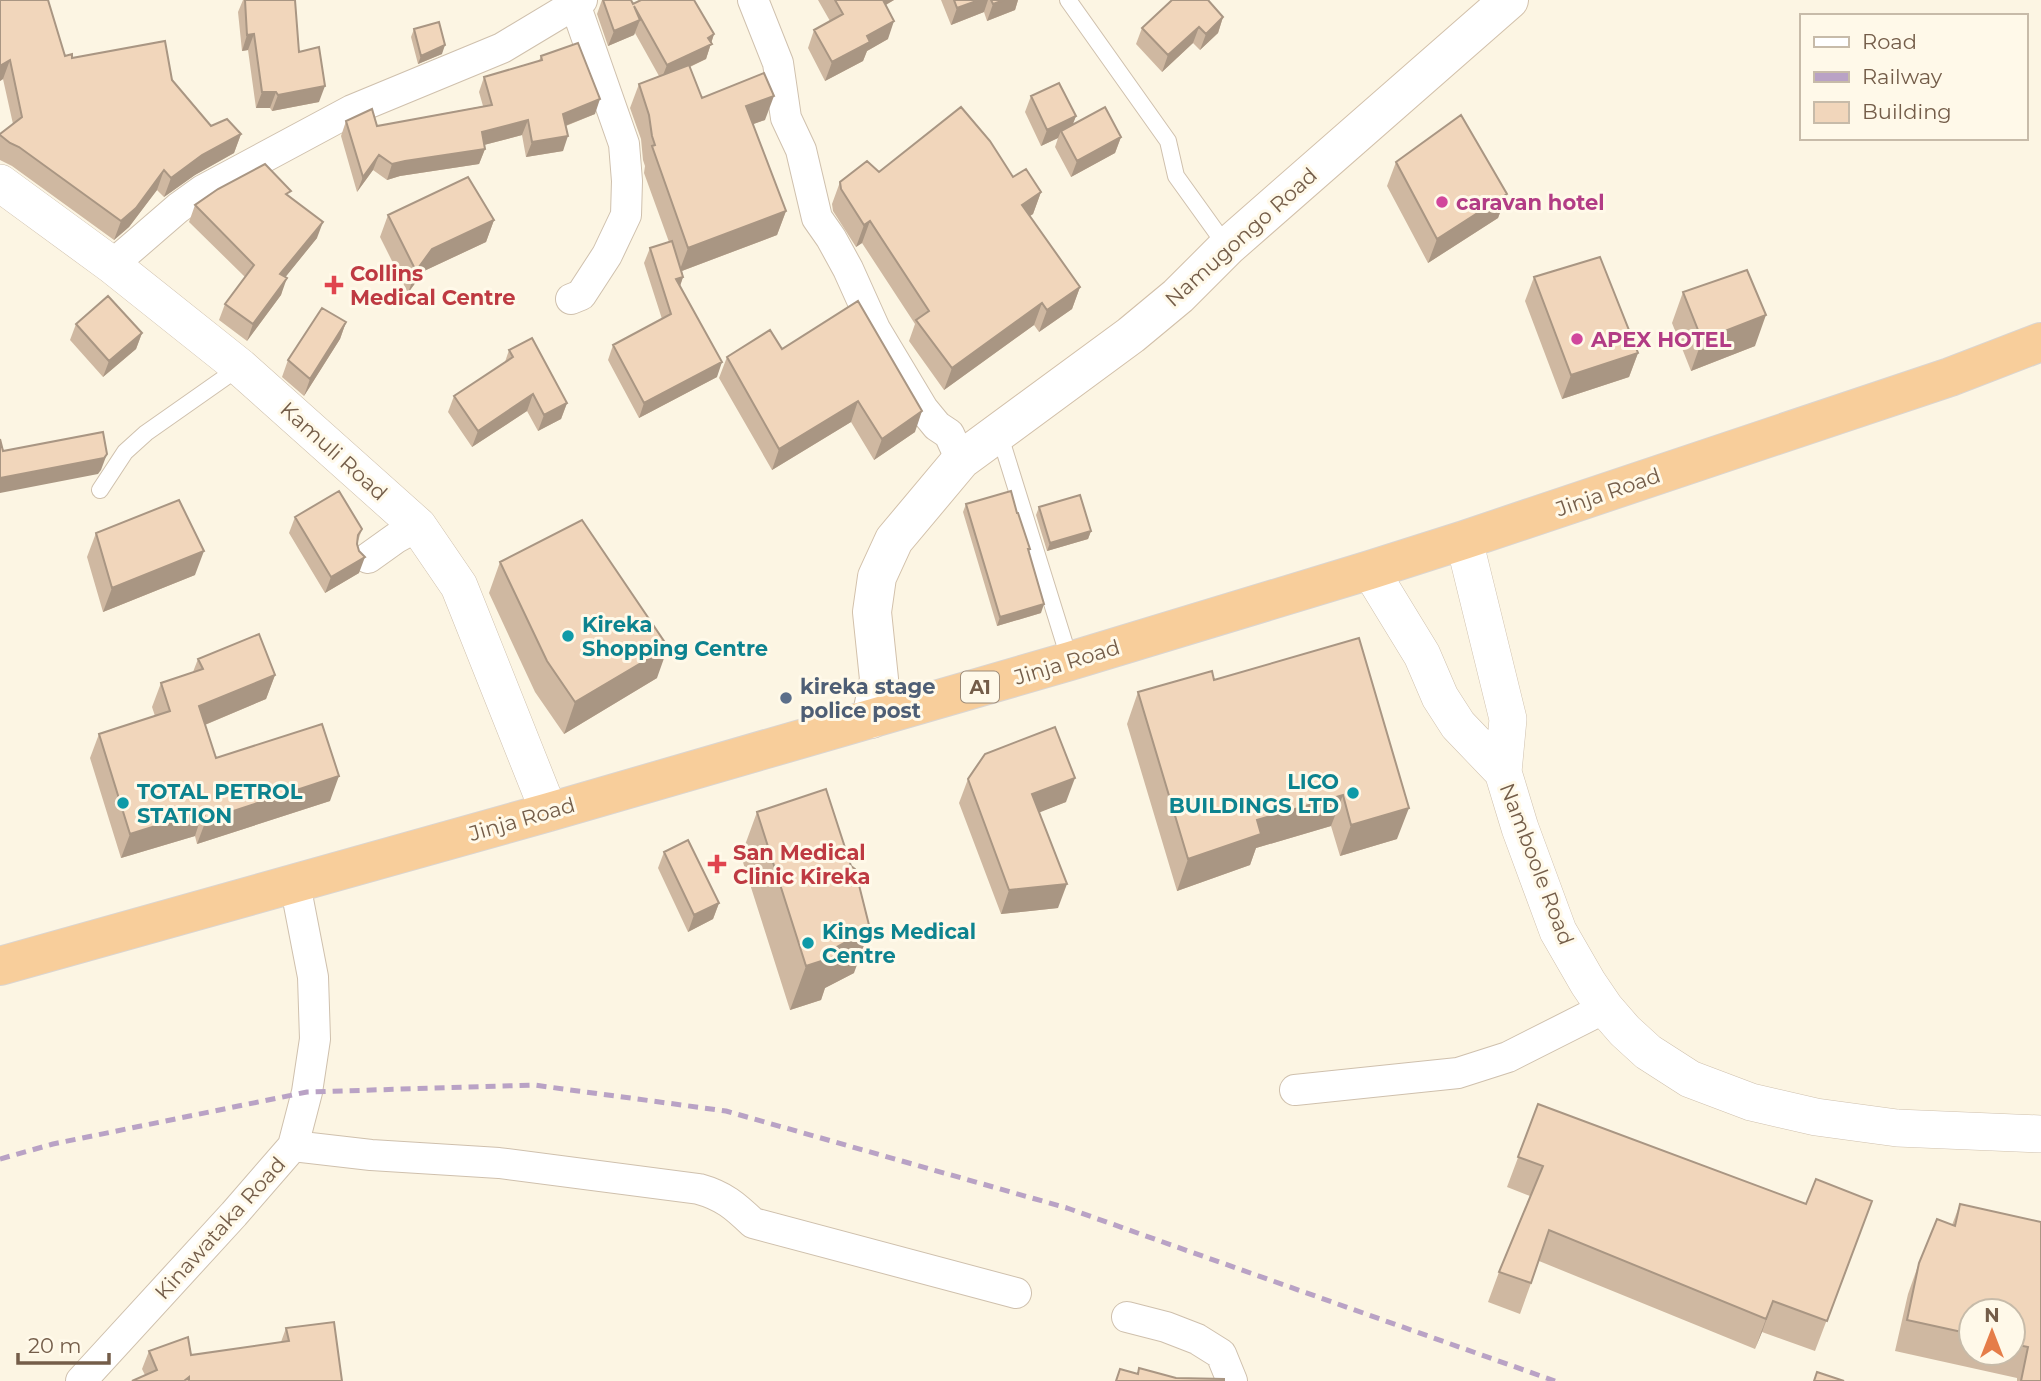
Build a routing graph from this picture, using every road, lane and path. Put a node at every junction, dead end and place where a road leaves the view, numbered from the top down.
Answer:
1 (753, 0) edge
2 (1068, 0) edge
3 (1509, 0) edge
4 (578, 2) edge
5 (0, 183) edge
6 (1227, 247) junction
7 (113, 265) junction
8 (571, 299) dead end
9 (2041, 327) edge
10 (2041, 342) edge
11 (2041, 354) edge
12 (240, 367) junction
13 (1950, 377) junction
14 (999, 433) junction
15 (961, 460) junction
16 (100, 491) dead end
17 (418, 526) junction
18 (1464, 540) junction
19 (368, 558) edge
20 (1370, 570) junction
21 (1070, 661) junction
22 (871, 719) junction
23 (1503, 772) junction
24 (549, 812) junction
25 (295, 884) junction
26 (0, 966) edge
27 (1605, 1008) junction
28 (1295, 1090) dead end
29 (2041, 1134) edge
30 (293, 1146) junction
31 (1016, 1293) dead end
32 (1127, 1317) dead end
33 (81, 1381) edge
34 (1232, 1381) edge

1 - 15 street
2 - 6 lane
3 - 6 main road, Namugongo Road
4 - 7 street
4 - 8 street
5 - 7 street, Kamuli Road
6 - 14 main road, Namugongo Road
7 - 12 street, Kamuli Road
9 - 13 highway
10 - 13 highway, Jinja Road / A1
11 - 13 highway
12 - 16 lane
12 - 17 street, Kamuli Road
13 - 18 highway, Jinja Road / A1
14 - 15 main road, Namugongo Road
14 - 21 lane
15 - 22 main road, Namugongo Road
17 - 19 street
17 - 24 street, Kamuli Road
18 - 20 highway, Jinja Road / A1
18 - 23 street, Namboole Road
20 - 21 highway, Jinja Road / A1
20 - 23 street
21 - 22 highway, Jinja Road / A1
22 - 24 highway, Jinja Road / A1
23 - 27 street, Namboole Road
24 - 25 highway, Jinja Road / A1
25 - 26 highway, Jinja Road / A1
25 - 30 street, Kinawataka Road
27 - 28 street
27 - 29 street, Namboole Road
30 - 31 street
30 - 33 street, Kinawataka Road
32 - 34 street

